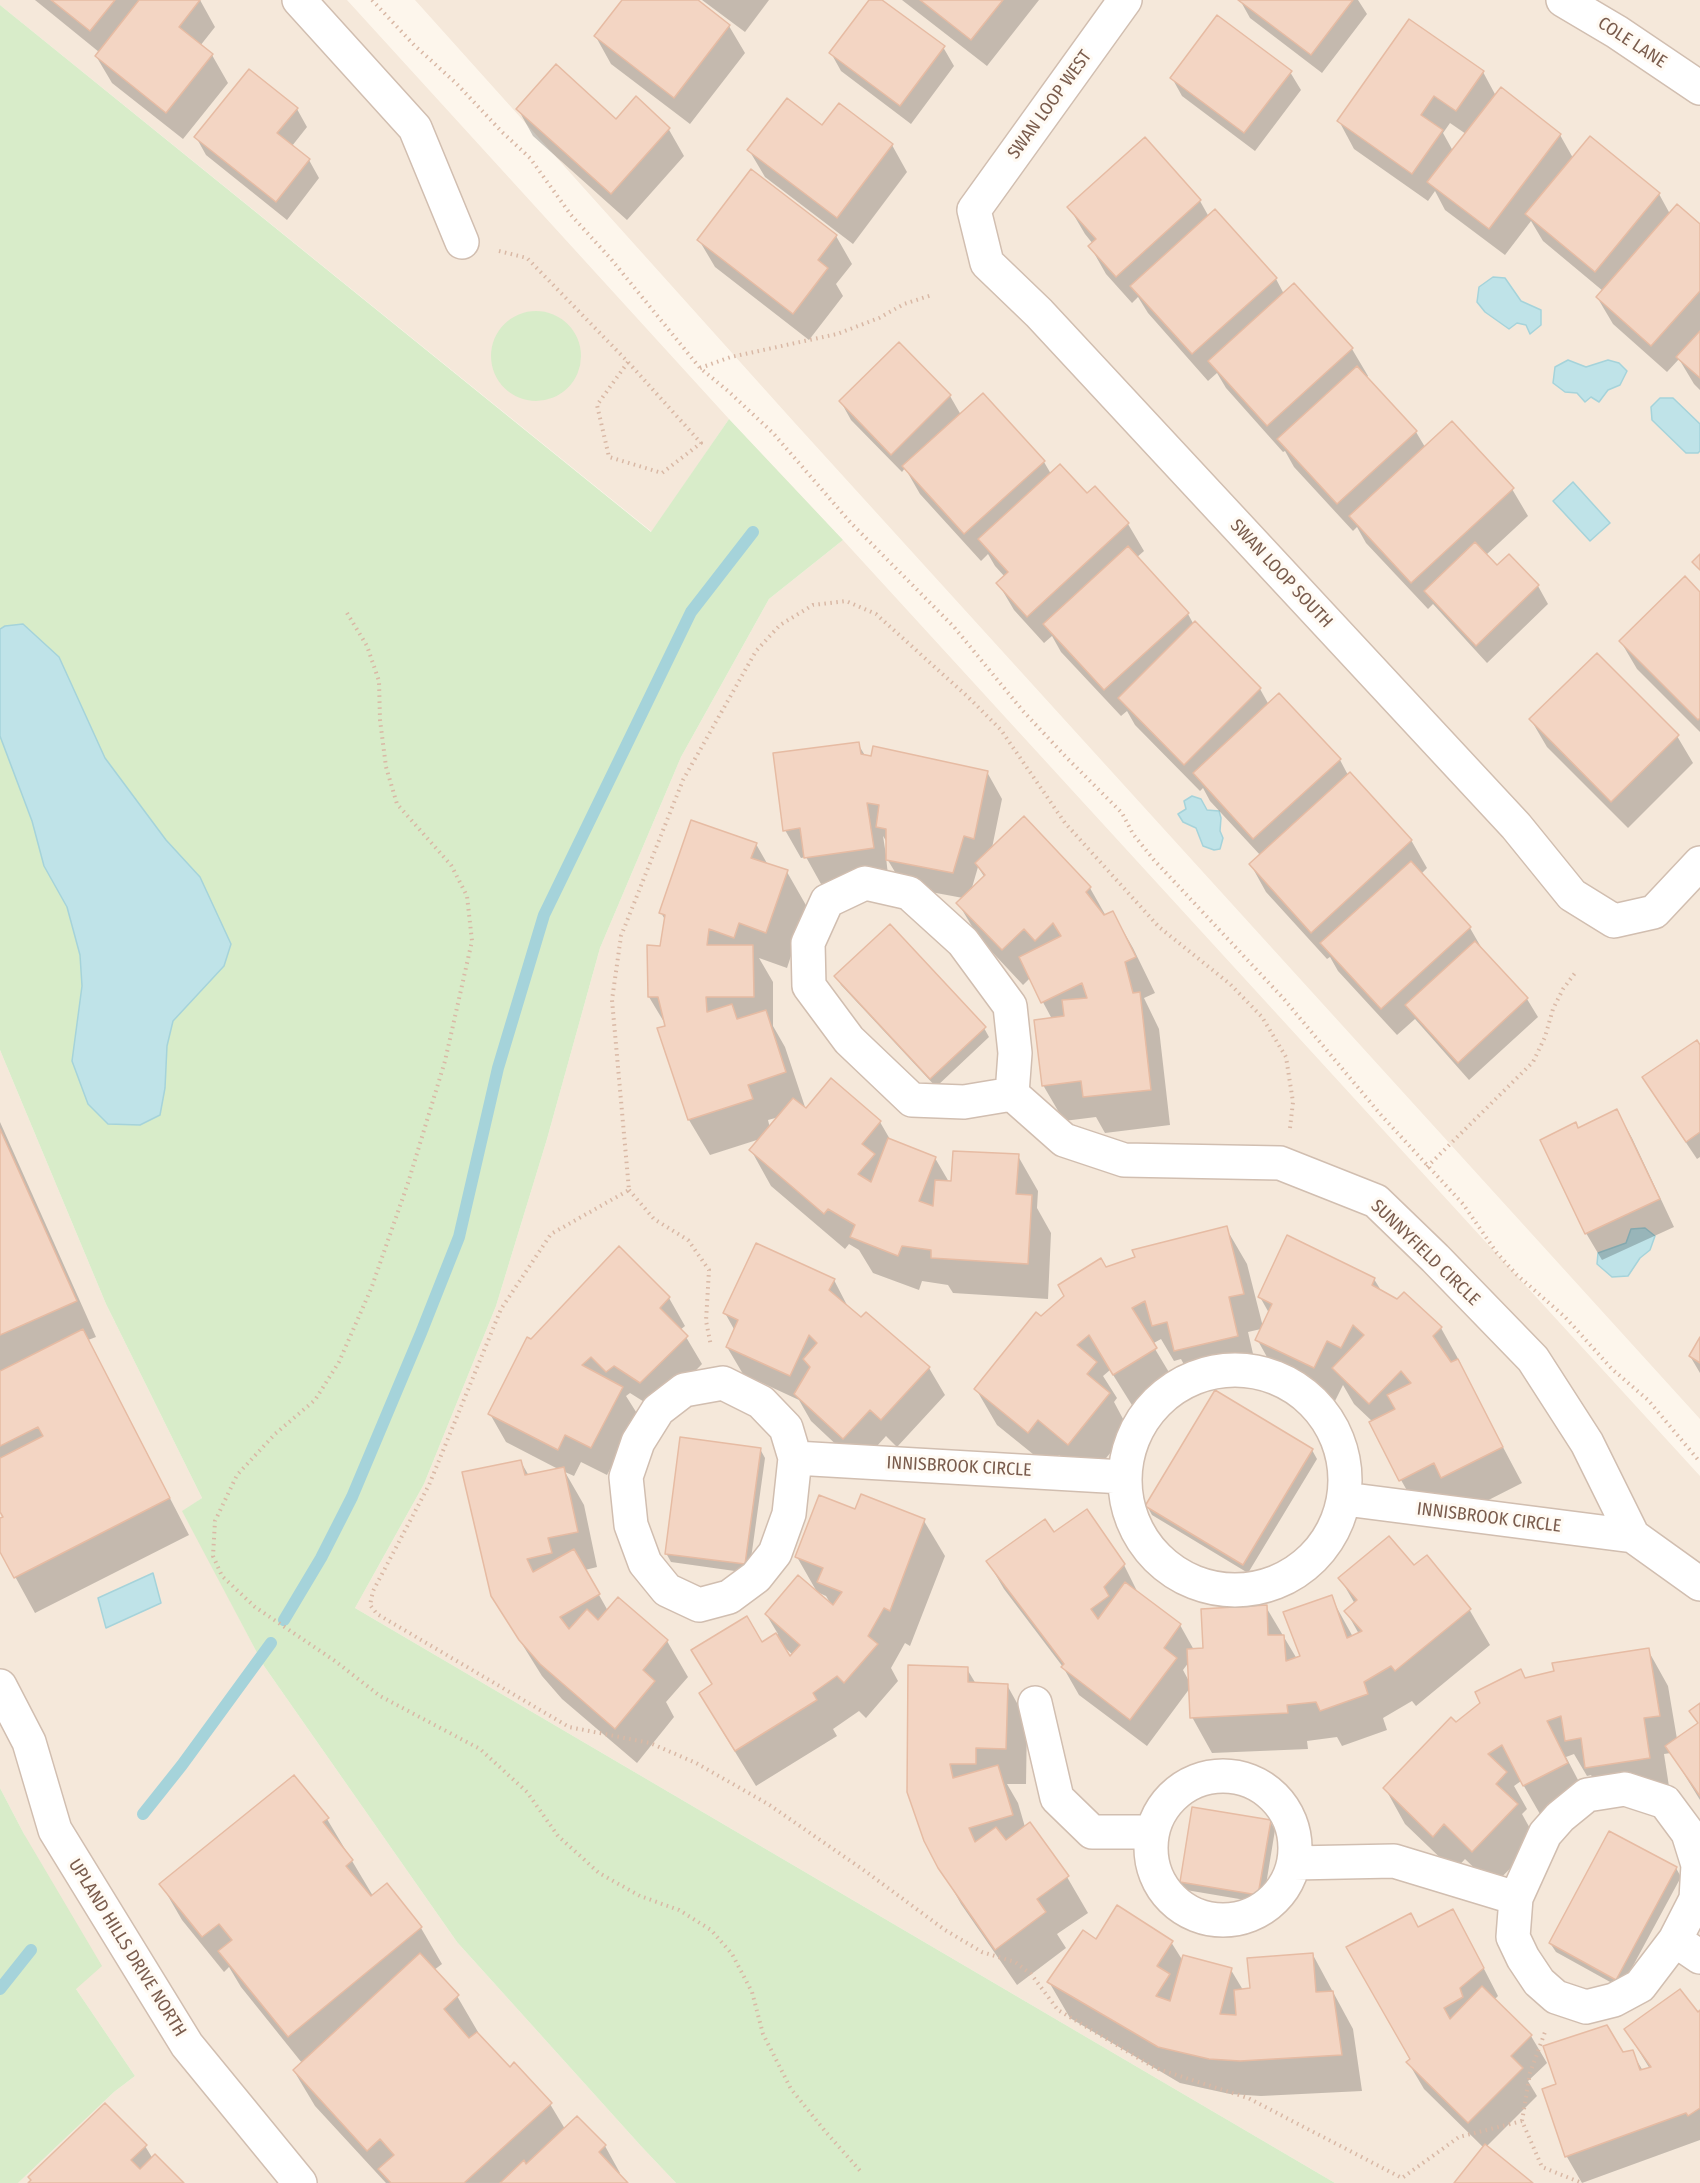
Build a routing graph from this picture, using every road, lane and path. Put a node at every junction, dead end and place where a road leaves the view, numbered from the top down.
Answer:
1 (298, 0) edge
2 (372, 0) edge
3 (1125, 0) edge
4 (1563, 0) edge
5 (1700, 88) edge
6 (974, 210) joint
7 (462, 242) joint
8 (932, 295) dead end
9 (628, 362) junction
10 (700, 368) junction
11 (347, 613) dead end
12 (1700, 862) edge
13 (1575, 973) dead end
14 (1012, 1094) junction
15 (1280, 1163) junction
16 (1427, 1167) junction
17 (629, 1190) junction
18 (723, 1383) junction
19 (795, 1458) junction
20 (1700, 1462) edge
21 (1123, 1477) junction
22 (1345, 1499) junction
23 (1633, 1536) junction
24 (1700, 1584) edge
25 (0, 1686) edge
26 (1035, 1703) dead end
27 (1151, 1832) junction
28 (1294, 1863) junction
29 (1516, 1898) junction
30 (1688, 1948) edge
31 (1556, 1997) junction
32 (1522, 2121) junction
33 (862, 2173) dead end
34 (300, 2183) edge
35 (1582, 2183) edge

1 - 7 street
2 - 10 path
3 - 6 street, SWAN LOOP WEST
4 - 5 street, COLE LANE
6 - 12 street, SWAN LOOP SOUTH
7 - 9 path
8 - 10 path
9 - 9 path
10 - 16 path
11 - 33 path
13 - 16 path
14 - 14 street
14 - 15 street, SUNNYFIELD CIRCLE
15 - 17 path
15 - 23 street, SUNNYFIELD CIRCLE
16 - 20 path
17 - 18 path
17 - 32 path
18 - 19 street
18 - 19 street
19 - 21 street, INNISBROOK CIRCLE
21 - 22 street
21 - 22 street
22 - 23 street, INNISBROOK CIRCLE
23 - 24 street
25 - 34 street, UPLAND HILLS DRIVE NORTH
26 - 27 street
27 - 28 street
27 - 28 street
28 - 29 street
29 - 30 street
29 - 31 street
30 - 31 street
31 - 32 path
32 - 35 path

